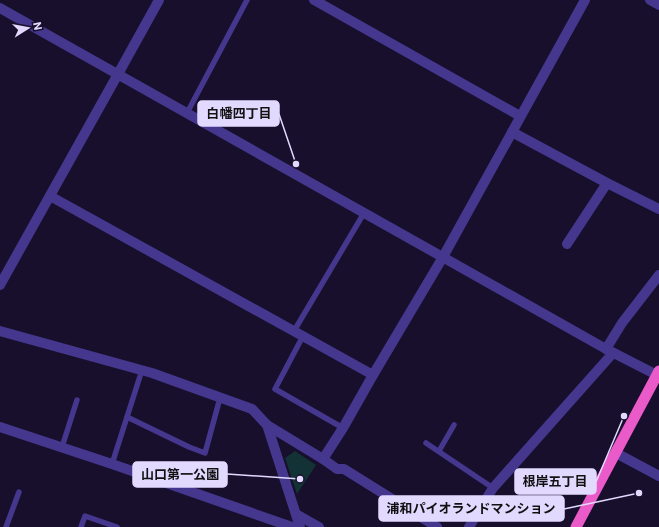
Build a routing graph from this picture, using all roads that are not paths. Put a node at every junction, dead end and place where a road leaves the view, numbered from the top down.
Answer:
1 (159, 0) edge
2 (247, 0) edge
3 (314, 0) edge
4 (585, 0) edge
5 (650, 0) edge
6 (659, 5) edge
7 (0, 8) edge
8 (118, 74) junction
9 (187, 113) junction
10 (520, 116) junction
11 (512, 132) junction
12 (607, 183) junction
13 (50, 196) junction
14 (659, 209) edge
15 (364, 213) junction
16 (567, 244) dead end
17 (443, 256) junction
18 (659, 275) edge
19 (0, 285) edge
20 (0, 331) edge
21 (294, 331) junction
22 (304, 336) junction
23 (610, 351) junction
24 (142, 370) junction
25 (658, 373) edge
26 (373, 375) junction
27 (220, 398) junction
28 (77, 400) dead end
29 (127, 417) junction
30 (267, 425) junction
31 (454, 425) dead end
32 (0, 427) edge
33 (343, 428) junction
34 (426, 443) dead end
35 (62, 447) junction
36 (439, 451) junction
37 (616, 453) junction
38 (323, 459) junction
39 (112, 464) junction
40 (659, 476) edge
41 (493, 488) junction
42 (19, 492) dead end
43 (296, 514) junction
44 (6, 527) edge
45 (81, 527) edge
46 (116, 527) edge
47 (292, 527) edge
48 (300, 527) edge
49 (319, 527) edge
50 (437, 527) edge
51 (469, 527) edge
52 (576, 527) edge

1 - 8 street
2 - 9 lane
3 - 10 street
4 - 10 street
5 - 6 street
7 - 8 street
8 - 9 street
8 - 13 street
9 - 15 street
10 - 11 street
11 - 12 street
11 - 17 street
12 - 14 street
12 - 16 street
13 - 19 street
13 - 21 street
15 - 17 street
15 - 21 lane
17 - 23 street
17 - 26 street
18 - 23 street
20 - 24 street
21 - 22 street
22 - 26 street
22 - 33 lane
23 - 25 street
23 - 41 street
24 - 27 street
24 - 29 lane
25 - 37 highway
26 - 33 street
27 - 29 lane
27 - 30 street
28 - 35 lane
29 - 39 lane
30 - 38 street
30 - 43 street
31 - 36 lane
32 - 35 street
33 - 38 street
34 - 36 lane
35 - 39 street
36 - 41 lane
37 - 40 street
37 - 52 highway
38 - 50 street
39 - 47 street
41 - 51 street
42 - 44 lane
43 - 48 street
43 - 49 street
45 - 46 lane

